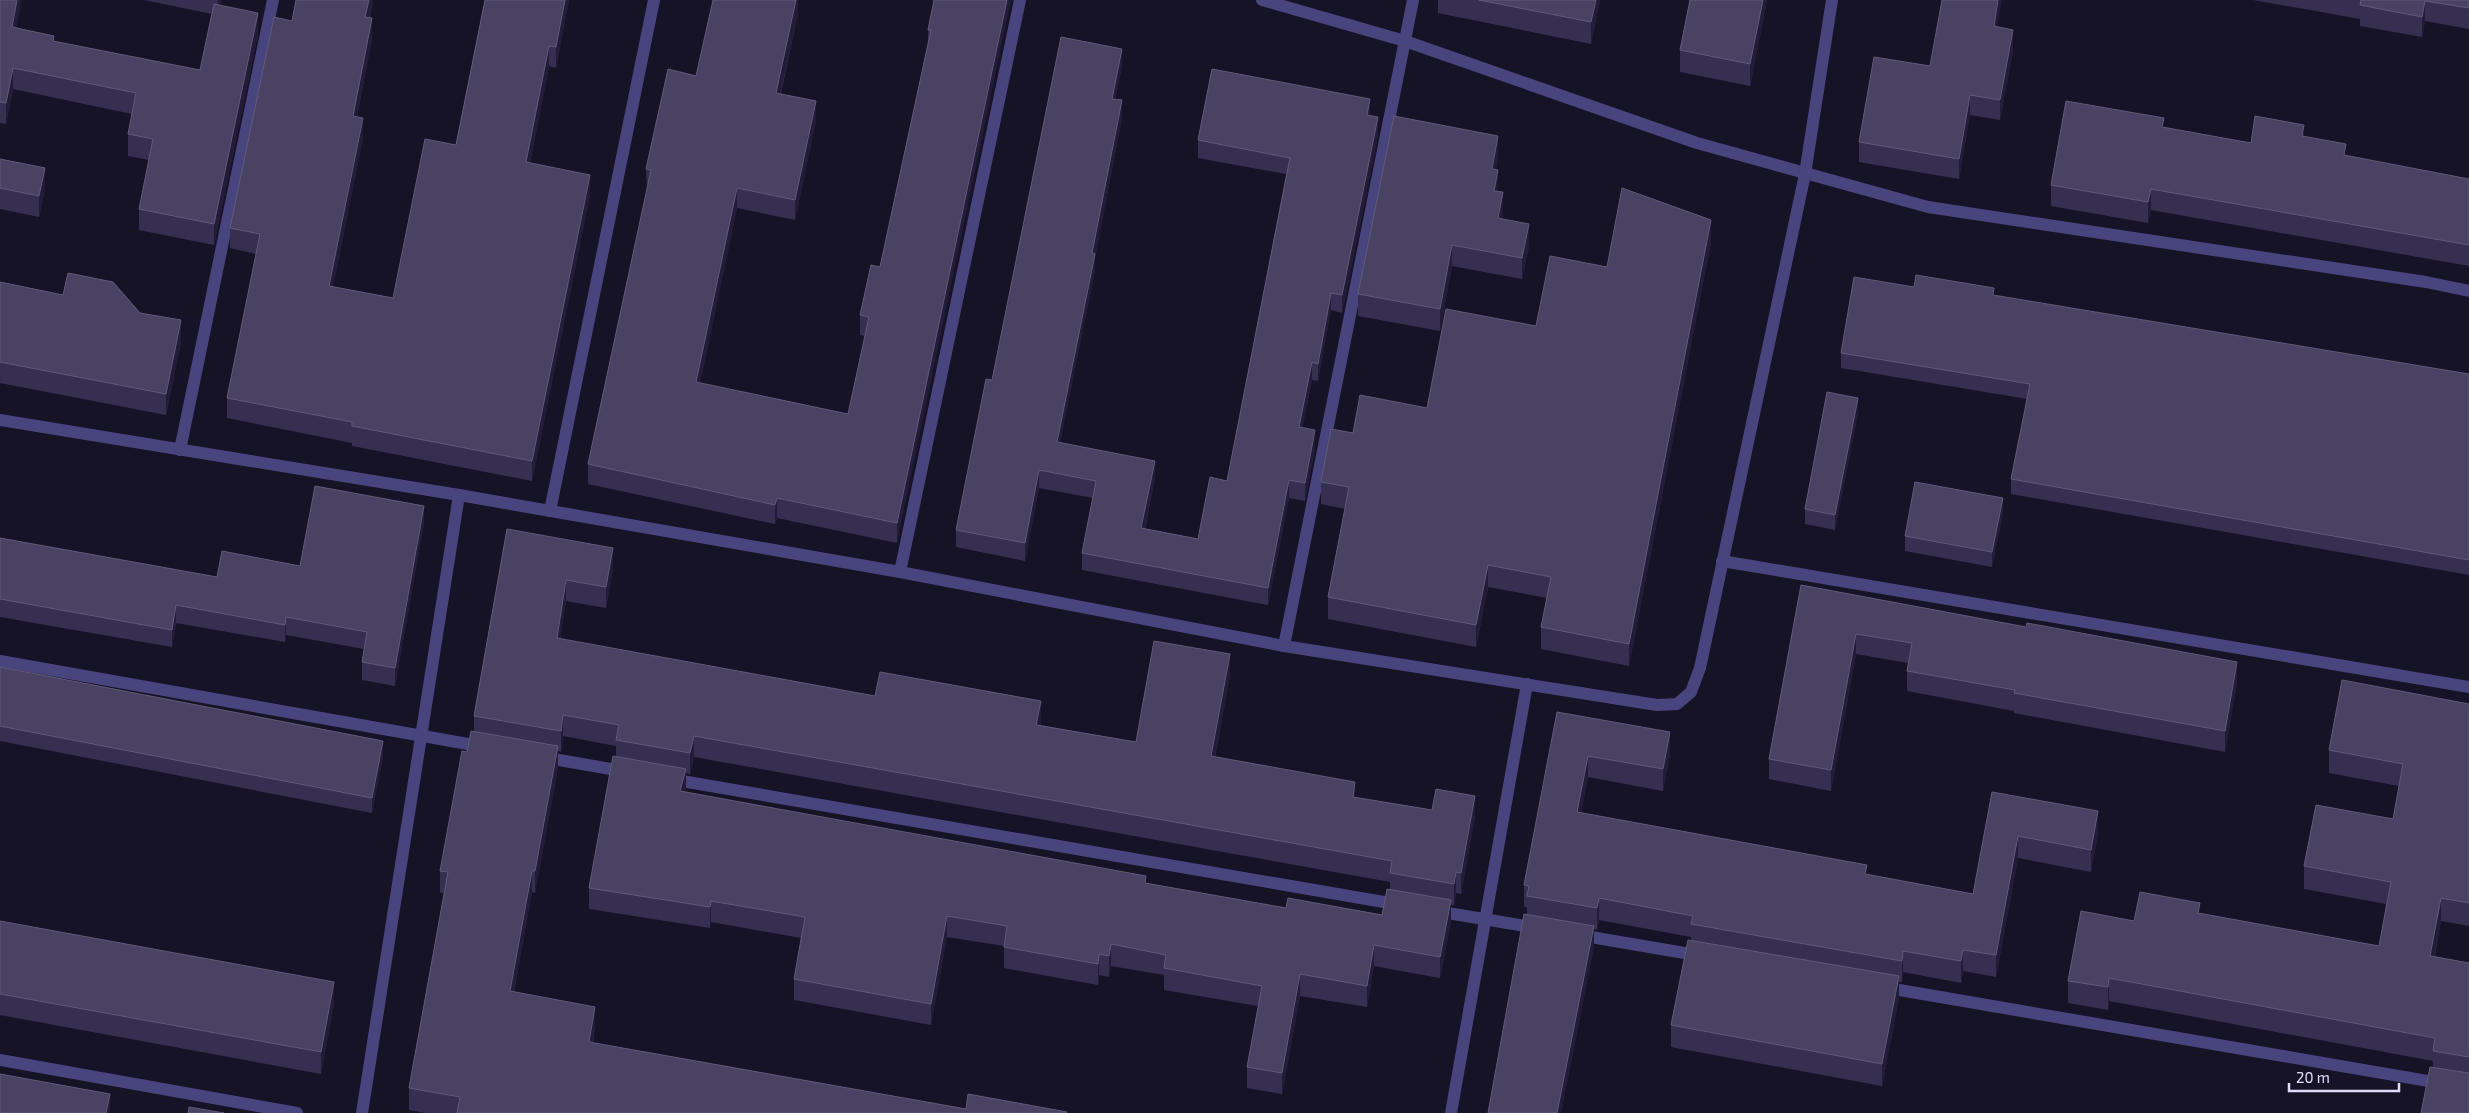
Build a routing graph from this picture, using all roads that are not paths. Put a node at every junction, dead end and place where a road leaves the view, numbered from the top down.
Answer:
1 (273, 0) edge
2 (654, 0) edge
3 (1020, 0) edge
4 (1262, 0) edge
5 (1413, 0) edge
6 (1832, 0) edge
7 (1405, 41) junction
8 (1804, 174) junction
9 (2469, 292) edge
10 (0, 420) edge
11 (180, 450) junction
12 (459, 495) junction
13 (550, 511) junction
14 (1722, 561) junction
15 (900, 572) junction
16 (1284, 646) junction
17 (0, 661) edge
18 (1527, 684) junction
19 (2469, 687) edge
20 (420, 736) junction
21 (498, 750) edge
22 (528, 755) edge
23 (1486, 919) junction
24 (1712, 958) edge
25 (1869, 985) edge
26 (0, 1060) edge
27 (2469, 1088) edge
28 (297, 1113) edge
29 (362, 1113) edge
30 (1451, 1113) edge

1 - 11 street
2 - 13 street
3 - 15 street
4 - 7 street
5 - 7 street
6 - 8 street
7 - 8 street
7 - 16 street
8 - 9 street
8 - 14 street
10 - 11 street
11 - 12 street
12 - 13 street
12 - 20 street
13 - 15 street
14 - 18 street
14 - 19 street
15 - 16 street
16 - 18 street
17 - 20 street
18 - 23 street
20 - 21 street
20 - 29 street
22 - 23 street
23 - 24 street
23 - 30 street
25 - 27 street
26 - 28 street

